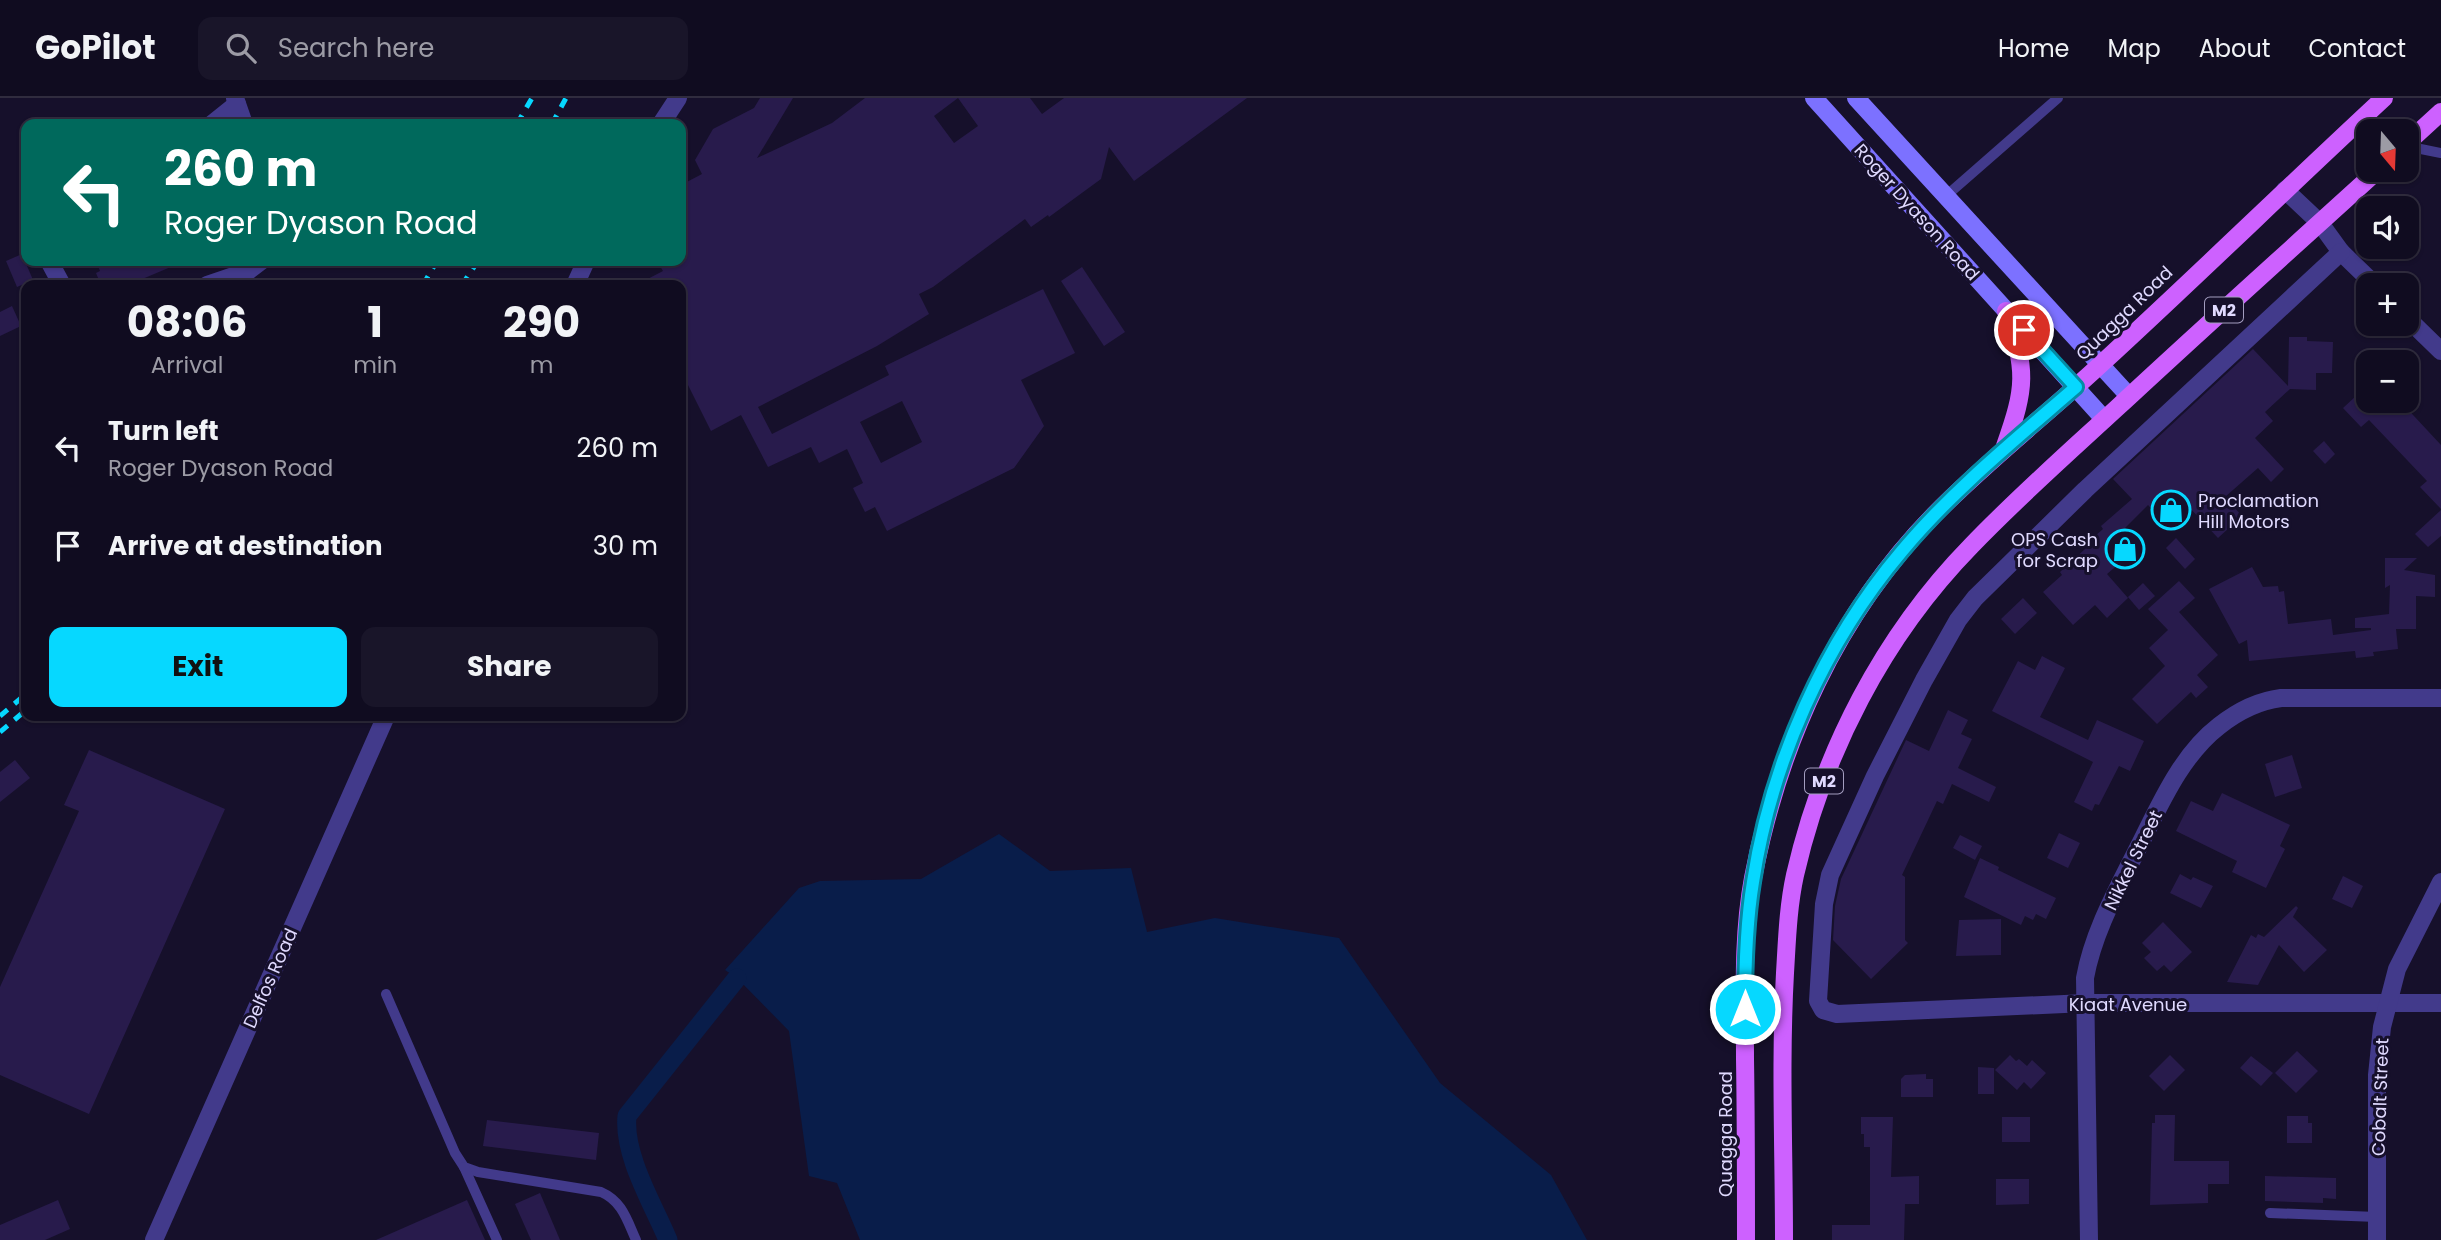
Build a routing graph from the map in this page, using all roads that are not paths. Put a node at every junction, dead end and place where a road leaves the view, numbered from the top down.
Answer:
1 (678, 98) edge
2 (1814, 98) edge
3 (1856, 98) edge
4 (2058, 98) edge
5 (2385, 98) edge
6 (236, 101) edge
7 (2441, 112) edge
8 (217, 119) edge
9 (242, 119) edge
10 (665, 119) edge
11 (2419, 133) edge
12 (2419, 148) edge
13 (2441, 153) edge
14 (2365, 182) edge
15 (2285, 190) junction
16 (1946, 196) junction
17 (2320, 223) junction
18 (2341, 252) junction
19 (254, 266) edge
20 (2363, 273) edge
21 (222, 280) edge
22 (2006, 311) junction
23 (2419, 330) edge
24 (2441, 351) edge
25 (2100, 365) junction
26 (2076, 387) junction
27 (2129, 396) junction
28 (2104, 419) junction
29 (2004, 449) junction
30 (2441, 698) edge
31 (384, 721) edge
32 (2441, 883) edge
33 (386, 994) dead end
34 (2085, 1003) junction
35 (2387, 1003) junction
36 (2441, 1003) edge
37 (464, 1167) junction
38 (2270, 1213) dead end
39 (2377, 1217) junction
40 (154, 1240) edge
41 (497, 1240) edge
42 (636, 1240) edge
43 (1746, 1240) edge
44 (1784, 1240) edge
45 (2089, 1240) edge
46 (2377, 1240) edge

1 - 10 street
2 - 22 main road, Roger Dyason Road
3 - 16 main road, Roger Dyason Road
4 - 16 lane
5 - 15 main road, Quagga Road / M2
6 - 8 street
6 - 9 street
7 - 11 main road
12 - 13 lane
14 - 17 main road, M2
15 - 17 street
15 - 25 main road, Quagga Road / M2
16 - 25 main road, Roger Dyason Road
17 - 18 street
17 - 27 main road, M2
18 - 20 street
18 - 34 street, Kiaat Avenue
19 - 21 street
22 - 26 main road, Roger Dyason Road
22 - 29 main road
23 - 24 street
25 - 26 main road, Quagga Road / M2
25 - 27 main road, Roger Dyason Road
26 - 28 main road, Roger Dyason Road
26 - 29 main road, Quagga Road / M2
27 - 28 main road, M2
28 - 44 main road, M2
29 - 43 main road, Quagga Road / M2
30 - 34 street, Nikkel Street
31 - 40 street, Delfos Road
32 - 35 street, Cobalt Street
33 - 37 lane
34 - 35 street, Kiaat Avenue
34 - 45 street, Nikkel Street
35 - 36 street, Kiaat Avenue
35 - 39 street, Cobalt Street
37 - 41 lane
37 - 42 lane
38 - 39 lane
39 - 46 street, Cobalt Street

